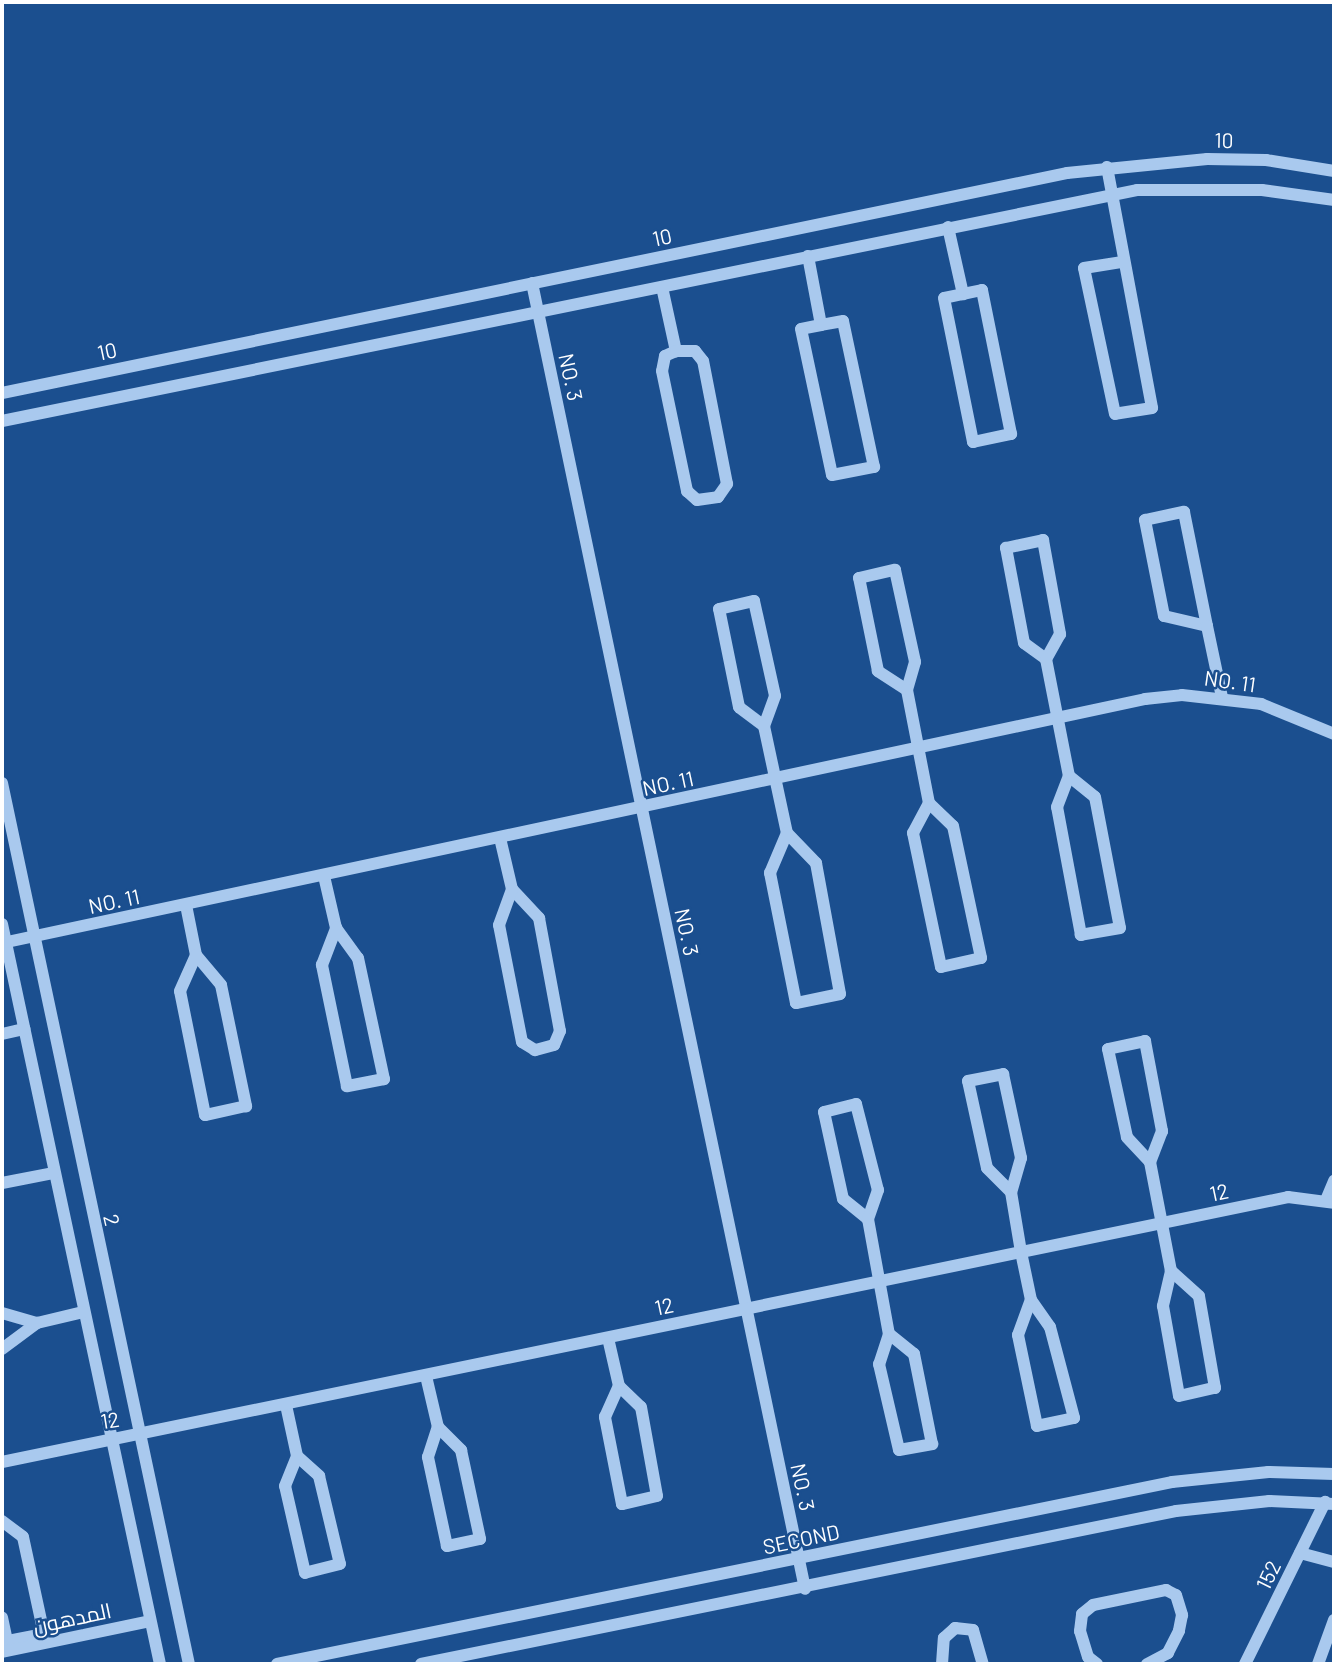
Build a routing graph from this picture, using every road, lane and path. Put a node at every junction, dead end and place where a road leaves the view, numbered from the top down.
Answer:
1 (1107, 167) junction
2 (1334, 171) edge
3 (1111, 195) junction
4 (1334, 200) edge
5 (948, 227) junction
6 (808, 256) junction
7 (1123, 262) junction
8 (532, 284) junction
9 (662, 286) junction
10 (963, 294) junction
11 (538, 312) junction
12 (821, 325) junction
13 (676, 351) junction
14 (2, 393) edge
15 (2, 421) edge
16 (1208, 626) junction
17 (1046, 659) junction
18 (907, 690) junction
19 (1222, 697) junction
20 (1058, 718) junction
21 (764, 726) junction
22 (1334, 734) edge
23 (919, 748) junction
24 (1069, 776) junction
25 (776, 779) junction
26 (2, 783) edge
27 (929, 803) junction
28 (642, 808) junction
29 (787, 833) junction
30 (500, 838) junction
31 (324, 876) junction
32 (512, 889) junction
33 (186, 905) junction
34 (2, 924) edge
35 (336, 928) junction
36 (34, 937) junction
37 (7, 942) junction
38 (195, 955) junction
39 (24, 1029) junction
40 (2, 1034) edge
41 (1150, 1162) junction
42 (54, 1173) junction
43 (1334, 1181) edge
44 (2, 1183) edge
45 (1011, 1192) junction
46 (1330, 1202) edge
47 (868, 1219) junction
48 (1162, 1223) junction
49 (1021, 1252) junction
50 (1171, 1271) junction
51 (879, 1281) junction
52 (1031, 1300) junction
53 (746, 1309) junction
54 (83, 1312) junction
55 (2, 1313) edge
56 (37, 1322) junction
57 (889, 1334) junction
58 (608, 1338) junction
59 (2, 1349) edge
60 (426, 1376) junction
61 (619, 1386) junction
62 (286, 1405) junction
63 (438, 1427) junction
64 (138, 1436) junction
65 (111, 1439) junction
66 (297, 1456) junction
67 (2, 1462) edge
68 (1334, 1474) edge
69 (1329, 1503) edge
70 (2, 1521) edge
71 (1300, 1553) junction
72 (798, 1559) junction
73 (1334, 1562) edge
74 (804, 1588) junction
75 (2, 1618) edge
76 (1334, 1620) edge
77 (150, 1621) junction
78 (2, 1652) edge
79 (160, 1664) edge
80 (189, 1664) edge
81 (277, 1664) edge
82 (421, 1664) edge
83 (942, 1664) edge
84 (983, 1664) edge
85 (1097, 1664) edge
86 (1147, 1664) edge
87 (1245, 1664) edge
88 (1318, 1664) edge

1 - 2 street, 10
1 - 3 street
1 - 8 street, 10
3 - 4 street
3 - 5 street
3 - 7 street
5 - 6 street
5 - 10 street
6 - 9 street
6 - 12 street
7 - 7 street
8 - 11 street, NO. 3
8 - 14 street, 10
9 - 11 street
9 - 13 street
10 - 10 street
11 - 15 street
11 - 28 street, NO. 3
12 - 12 street
13 - 13 street
16 - 16 street
16 - 19 street
17 - 17 street
17 - 20 street
18 - 18 street
18 - 23 street
19 - 20 street, NO. 11
19 - 22 street, NO. 11
20 - 23 street, NO. 11
20 - 24 street
21 - 21 street
21 - 25 street
23 - 25 street, NO. 11
23 - 27 street
24 - 24 street
25 - 28 street, NO. 11
25 - 29 street
26 - 36 street, 2
27 - 27 street
28 - 30 street, NO. 11
28 - 53 street, NO. 3
29 - 29 street
30 - 31 street, NO. 11
30 - 32 street
31 - 33 street, NO. 11
31 - 35 street
32 - 32 street
33 - 36 street, NO. 11
33 - 38 street
34 - 37 street
35 - 35 street
36 - 37 street, NO. 11
36 - 64 street, 2
37 - 39 street
38 - 38 street
39 - 40 street
39 - 42 street
41 - 41 street
41 - 48 street
42 - 44 street
42 - 54 street
43 - 46 street
45 - 45 street
45 - 49 street
46 - 48 street, 12
47 - 47 street
47 - 51 street
48 - 49 street, 12
48 - 50 street
49 - 51 street, 12
49 - 52 street
50 - 50 street
51 - 53 street, 12
51 - 57 street
52 - 52 street
53 - 58 street, 12
53 - 72 street, NO. 3
54 - 56 street
54 - 65 street
55 - 56 street
56 - 59 street
57 - 57 street
58 - 60 street, 12
58 - 61 street
60 - 62 street, 12
60 - 63 street
61 - 61 street
62 - 64 street, 12
62 - 66 street
63 - 63 street
64 - 65 street, 12
64 - 80 street, 2
65 - 67 street, 12
65 - 77 street
66 - 66 street
68 - 72 street, SECOND
69 - 71 street, 152
69 - 74 street
70 - 75 street
71 - 73 street
71 - 87 street, 152
72 - 74 street, NO. 3
72 - 81 street, SECOND
74 - 82 street
76 - 88 street
77 - 78 street, المدهون
77 - 79 street
83 - 84 street
85 - 86 street

